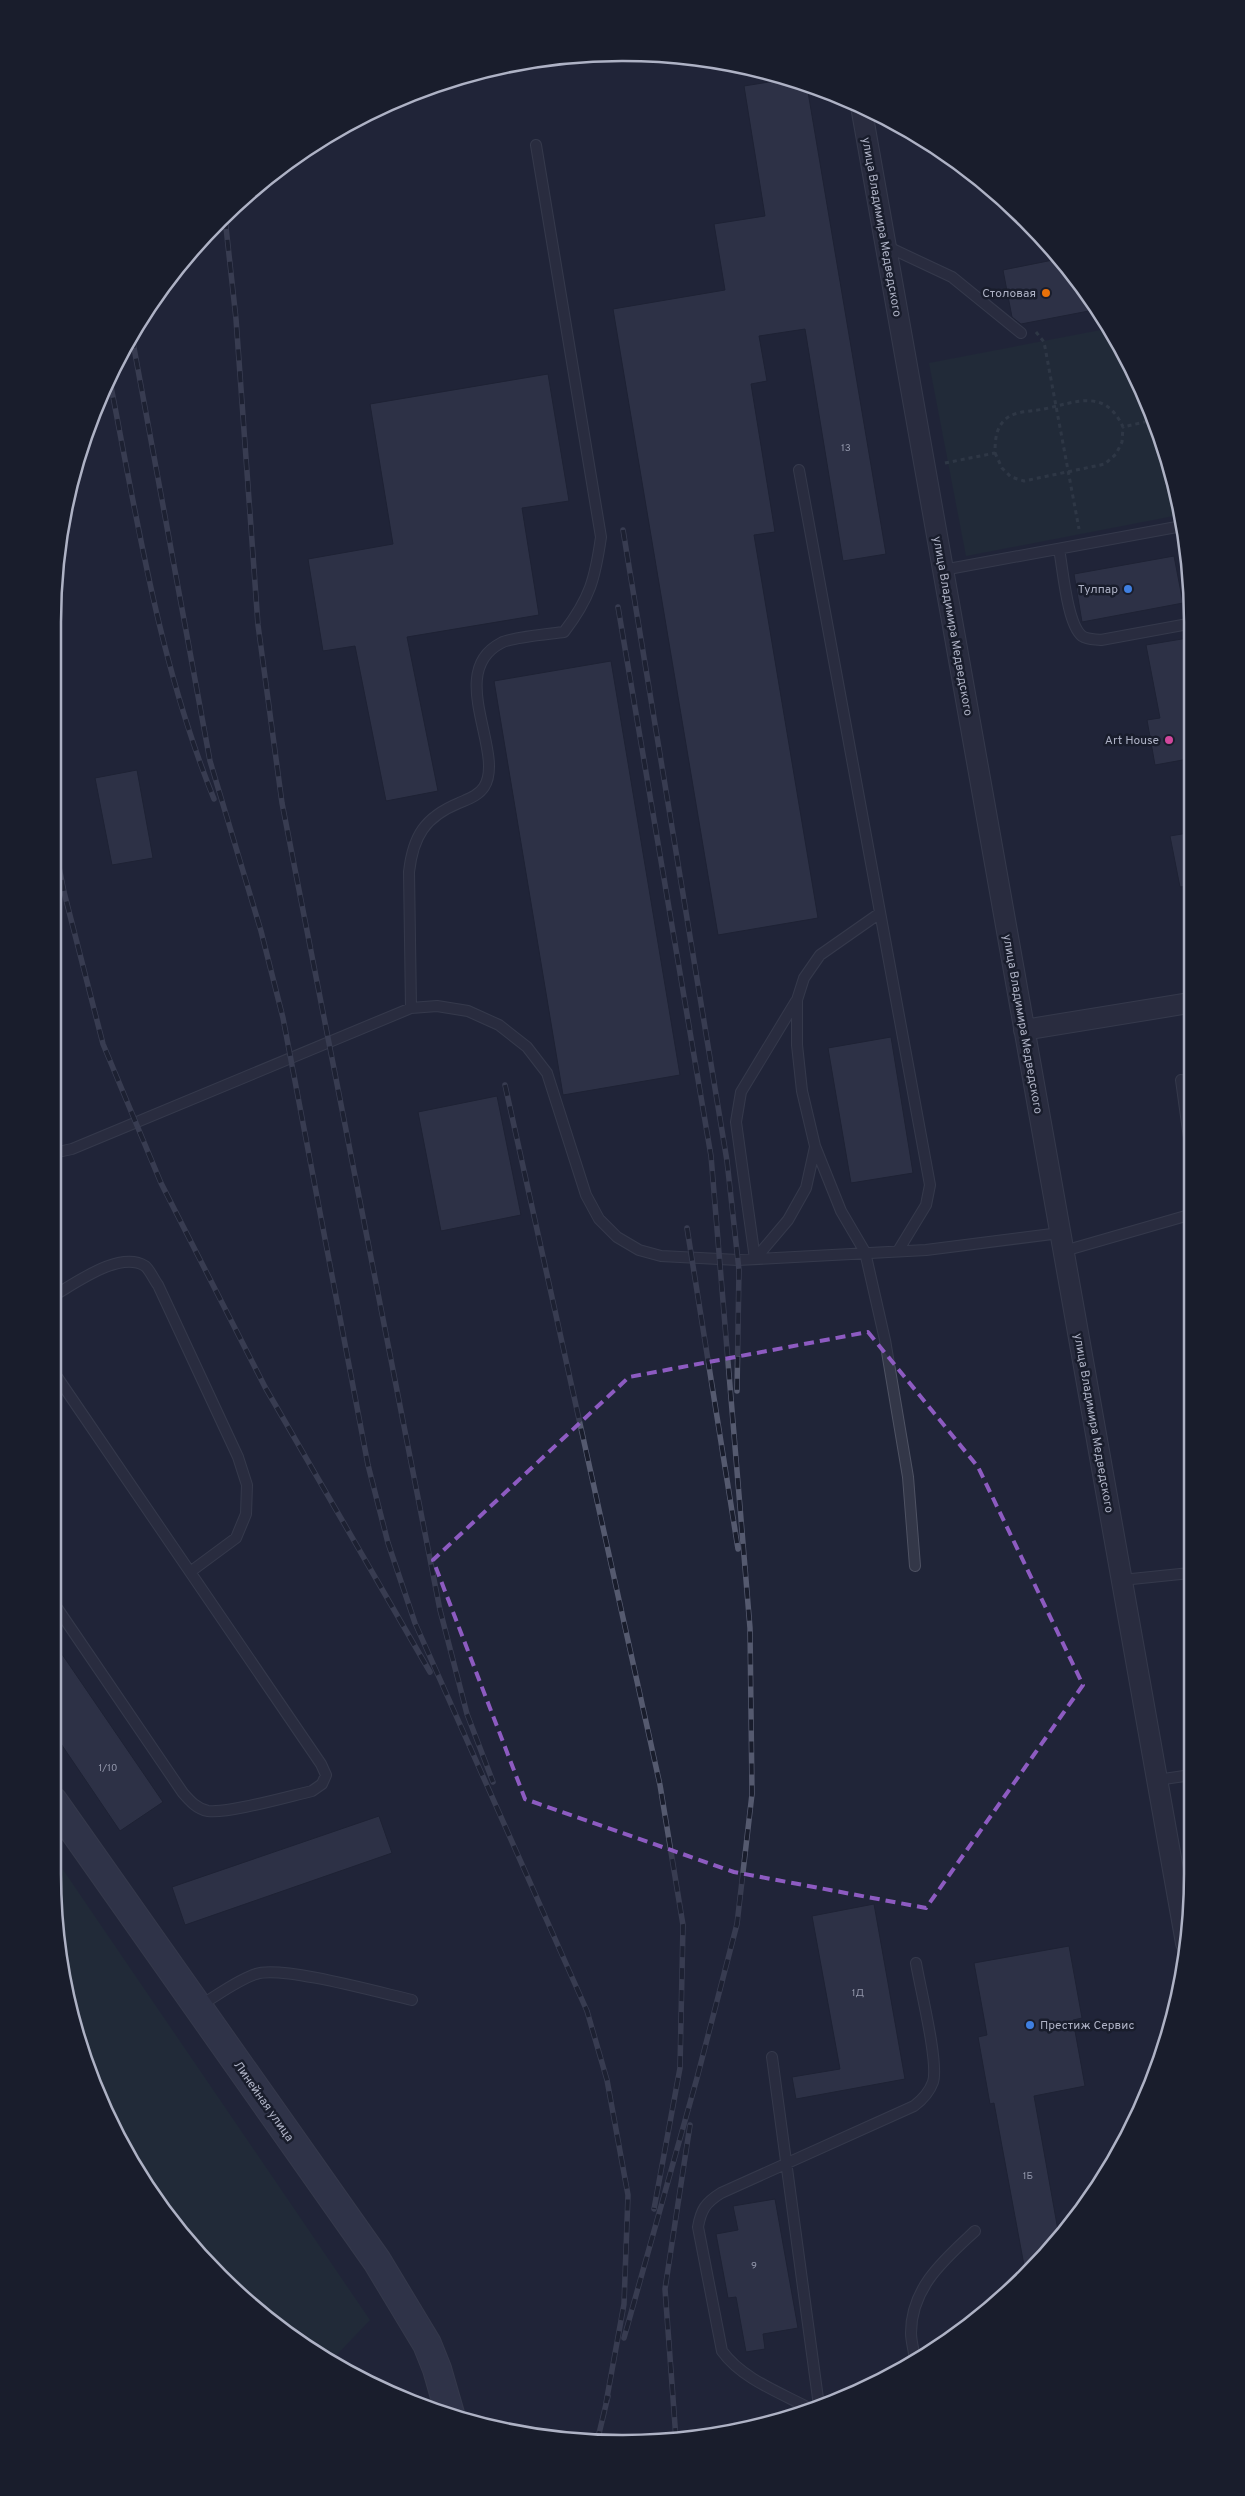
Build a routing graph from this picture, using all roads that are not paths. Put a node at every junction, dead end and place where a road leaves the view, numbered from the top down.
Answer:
1 (863, 115) edge
2 (536, 145) dead end
3 (886, 246) junction
4 (1020, 333) road end
5 (799, 470) dead end
6 (1175, 527) edge
7 (1059, 549) junction
8 (943, 570) junction
9 (1184, 625) edge
10 (880, 913) junction
11 (797, 1000) junction
12 (1184, 1004) edge
13 (411, 1008) junction
14 (1024, 1030) junction
15 (1182, 1080) dead end
16 (1184, 1097) edge
17 (815, 1146) junction
18 (61, 1151) edge
19 (1184, 1216) edge
20 (1062, 1242) junction
21 (898, 1251) junction
22 (866, 1252) junction
23 (755, 1259) junction
24 (61, 1292) edge
25 (61, 1383) edge
26 (915, 1566) dead end
27 (190, 1572) junction
28 (1184, 1574) edge
29 (1122, 1580) junction
30 (61, 1614) edge
31 (1184, 1776) edge
32 (1157, 1780) junction
33 (61, 1812) edge
34 (1182, 1920) edge
35 (916, 1963) dead end
36 (412, 2000) dead end
37 (198, 2006) junction
38 (772, 2057) dead end
39 (786, 2164) junction
40 (975, 2231) dead end
41 (914, 2353) edge
42 (818, 2399) edge
43 (803, 2405) edge
44 (448, 2407) edge

1 - 3 street, улица Владимира Медведского
2 - 13 lane
3 - 4 lane
3 - 8 street, улица Владимира Медведского
5 - 10 lane
6 - 7 lane
7 - 8 lane
7 - 9 lane
8 - 14 street, улица Владимира Медведского
10 - 11 lane
10 - 21 lane
11 - 17 lane
11 - 23 lane
12 - 14 street
13 - 18 lane
13 - 23 lane
14 - 20 street, улица Владимира Медведского
15 - 16 lane
17 - 22 lane
17 - 23 lane
19 - 20 lane
20 - 21 lane
20 - 29 street, улица Владимира Медведского
21 - 22 lane
22 - 23 lane
22 - 26 lane
24 - 27 lane
25 - 27 lane
27 - 30 lane
28 - 29 lane
29 - 32 street, улица Владимира Медведского
31 - 32 lane
32 - 34 street, улица Владимира Медведского
33 - 37 street, Линейная улица
35 - 39 lane
36 - 37 lane
37 - 44 street, Линейная улица
38 - 39 lane
39 - 42 lane
39 - 43 lane
40 - 41 lane

